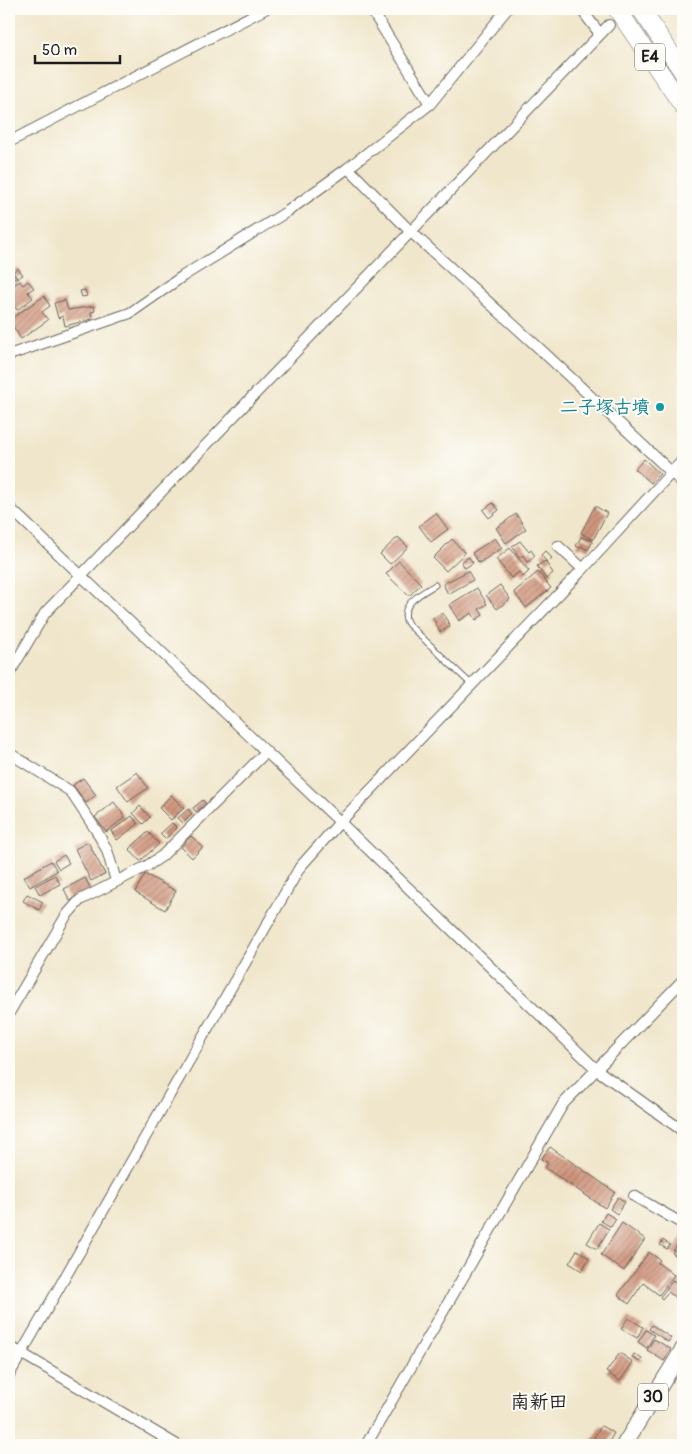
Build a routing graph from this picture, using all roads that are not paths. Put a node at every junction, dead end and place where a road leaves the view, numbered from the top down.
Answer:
1 (265, 9) edge
2 (371, 9) edge
3 (508, 9) edge
4 (581, 9) edge
5 (616, 9) edge
6 (641, 9) edge
7 (609, 25) dead end
8 (600, 34) junction
9 (683, 72) edge
10 (430, 104) junction
11 (683, 106) edge
12 (9, 142) edge
13 (348, 168) junction
14 (410, 231) junction
15 (9, 355) edge
16 (683, 460) edge
17 (673, 474) junction
18 (683, 483) edge
19 (9, 507) edge
20 (558, 546) dead end
21 (583, 569) junction
22 (81, 576) junction
23 (435, 585) dead end
24 (9, 674) edge
25 (472, 685) junction
26 (266, 752) junction
27 (9, 753) edge
28 (340, 822) junction
29 (116, 881) junction
30 (683, 980) edge
31 (9, 1013) edge
32 (597, 1070) junction
33 (683, 1131) edge
34 (634, 1196) dead end
35 (683, 1224) edge
36 (9, 1346) edge
37 (683, 1349) edge
38 (21, 1354) junction
39 (9, 1376) edge
40 (177, 1445) edge
41 (366, 1445) edge
42 (624, 1445) edge

1 - 12 street
2 - 10 street
3 - 10 street
4 - 8 street
5 - 11 highway, E4
6 - 9 highway, E4
7 - 8 street
8 - 14 street
10 - 13 street
13 - 14 street
13 - 15 street
14 - 17 street
14 - 22 street
16 - 17 street
17 - 18 street
17 - 21 street
19 - 22 street
20 - 21 street
21 - 25 street
22 - 24 street
22 - 26 street
23 - 25 lane
25 - 28 street
26 - 28 street
26 - 29 street
27 - 29 street
28 - 32 street
28 - 38 street
29 - 31 street
30 - 32 street
32 - 33 street
32 - 41 street
34 - 35 street
36 - 38 street
37 - 42 main road, 30
38 - 39 street
38 - 40 street

